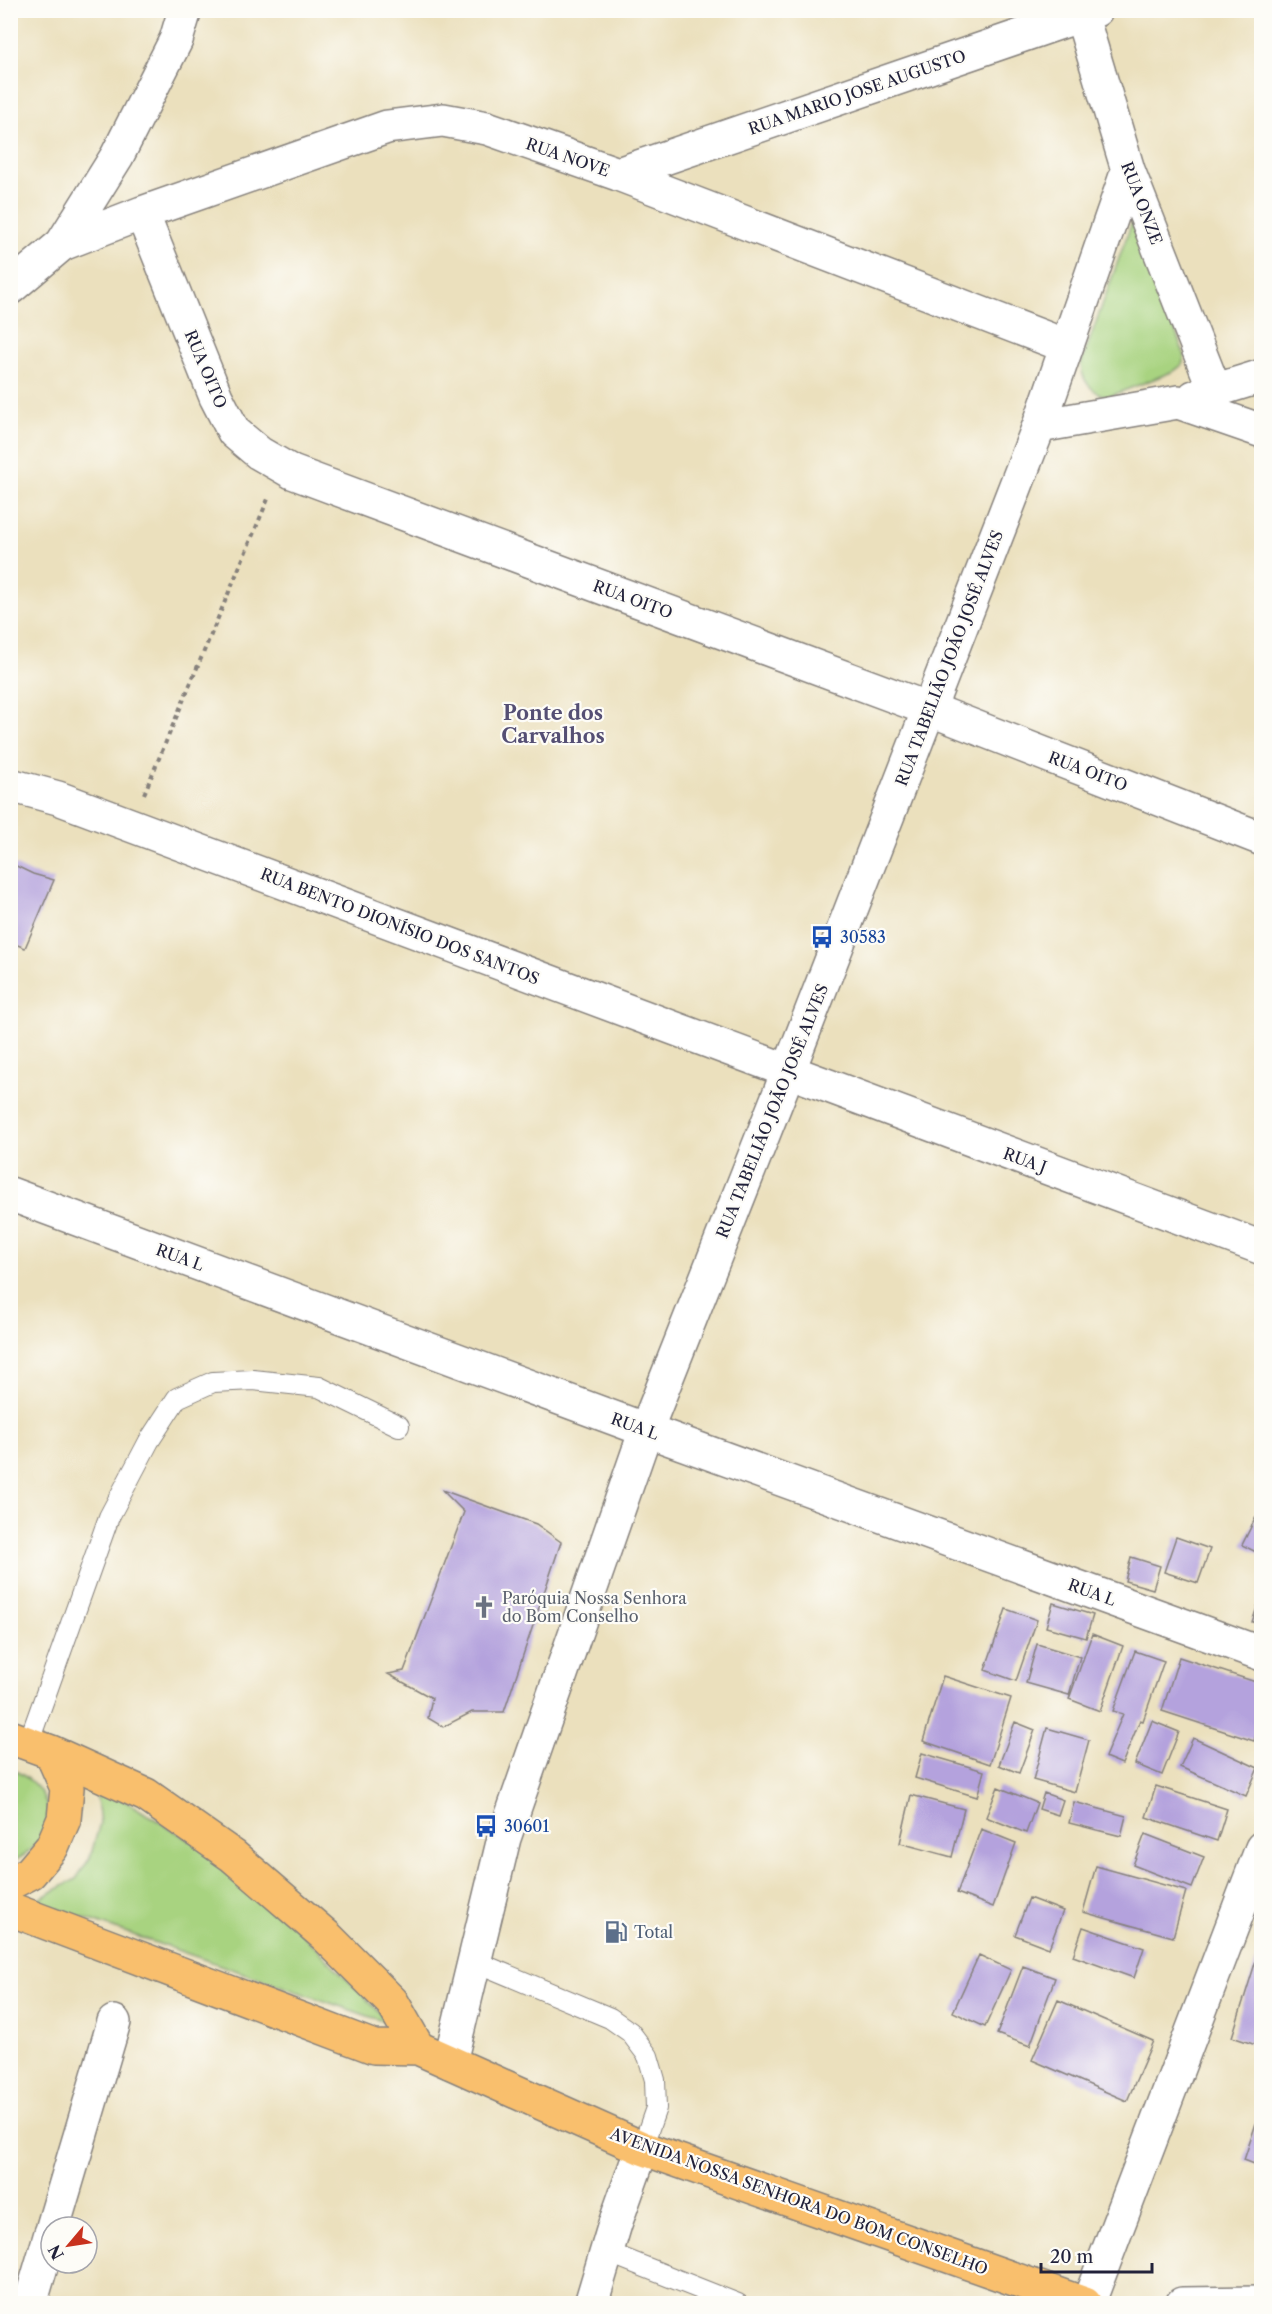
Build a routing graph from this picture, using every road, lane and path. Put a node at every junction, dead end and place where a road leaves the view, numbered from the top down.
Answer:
1 (185, 10) edge
2 (1086, 12) edge
3 (1128, 170) junction
4 (618, 174) junction
5 (142, 213) junction
6 (62, 244) junction
7 (10, 288) edge
8 (1066, 346) junction
9 (1262, 376) edge
10 (1215, 391) junction
11 (1178, 402) junction
12 (1039, 426) junction
13 (1262, 431) edge
14 (282, 465) junction
15 (929, 709) junction
16 (10, 785) edge
17 (131, 825) junction
18 (1262, 839) edge
19 (788, 1072) junction
20 (10, 1194) edge
21 (1262, 1248) edge
22 (399, 1426) dead end
23 (646, 1430) junction
24 (1262, 1654) edge
25 (30, 1744) edge
26 (1262, 1848) edge
27 (10, 1883) edge
28 (10, 1909) edge
29 (474, 1960) junction
30 (114, 2022) dead end
31 (418, 2048) junction
32 (450, 2062) junction
33 (642, 2148) junction
34 (57, 2215) edge
35 (607, 2252) junction
36 (39, 2274) edge
37 (1262, 2303) edge
38 (30, 2304) edge
39 (591, 2304) edge
40 (738, 2304) edge
41 (1087, 2304) edge
42 (1182, 2304) edge

1 - 6 street
2 - 3 street, RUA ONZE
2 - 4 street, RUA MARIO JOSE AUGUSTO
3 - 8 street, RUA TABELIÃO JOÃO JOSÉ ALVES
3 - 10 street, RUA ONZE
4 - 5 street, RUA NOVE
4 - 8 street, RUA NOVE
5 - 6 street, RUA NOVE
5 - 14 street, RUA OITO
6 - 7 street
8 - 12 street, RUA TABELIÃO JOÃO JOSÉ ALVES
9 - 10 street
10 - 11 street
11 - 12 street
11 - 13 street
12 - 15 street, RUA TABELIÃO JOÃO JOSÉ ALVES
14 - 15 street, RUA OITO
14 - 17 path
15 - 18 street, RUA OITO
15 - 19 street, RUA TABELIÃO JOÃO JOSÉ ALVES
16 - 17 street, RUA BENTO DIONÍSIO DOS SANTOS
17 - 19 street, RUA BENTO DIONÍSIO DOS SANTOS
19 - 21 street, RUA J
19 - 23 street, RUA TABELIÃO JOÃO JOSÉ ALVES
20 - 23 street, RUA L
22 - 25 lane
23 - 24 street, RUA L
23 - 29 street, RUA TABELIÃO JOÃO JOSÉ ALVES
25 - 27 main road
25 - 31 main road
26 - 41 street
28 - 31 main road, AVENIDA NOSSA SENHORA DO BOM CONSELHO
29 - 32 street, RUA TABELIÃO JOÃO JOSÉ ALVES
29 - 33 lane
30 - 34 street
31 - 32 main road, AVENIDA NOSSA SENHORA DO BOM CONSELHO
32 - 33 main road, AVENIDA NOSSA SENHORA DO BOM CONSELHO
33 - 35 street
33 - 41 main road, AVENIDA NOSSA SENHORA DO BOM CONSELHO
35 - 39 street
35 - 40 lane
36 - 38 street
37 - 42 street

